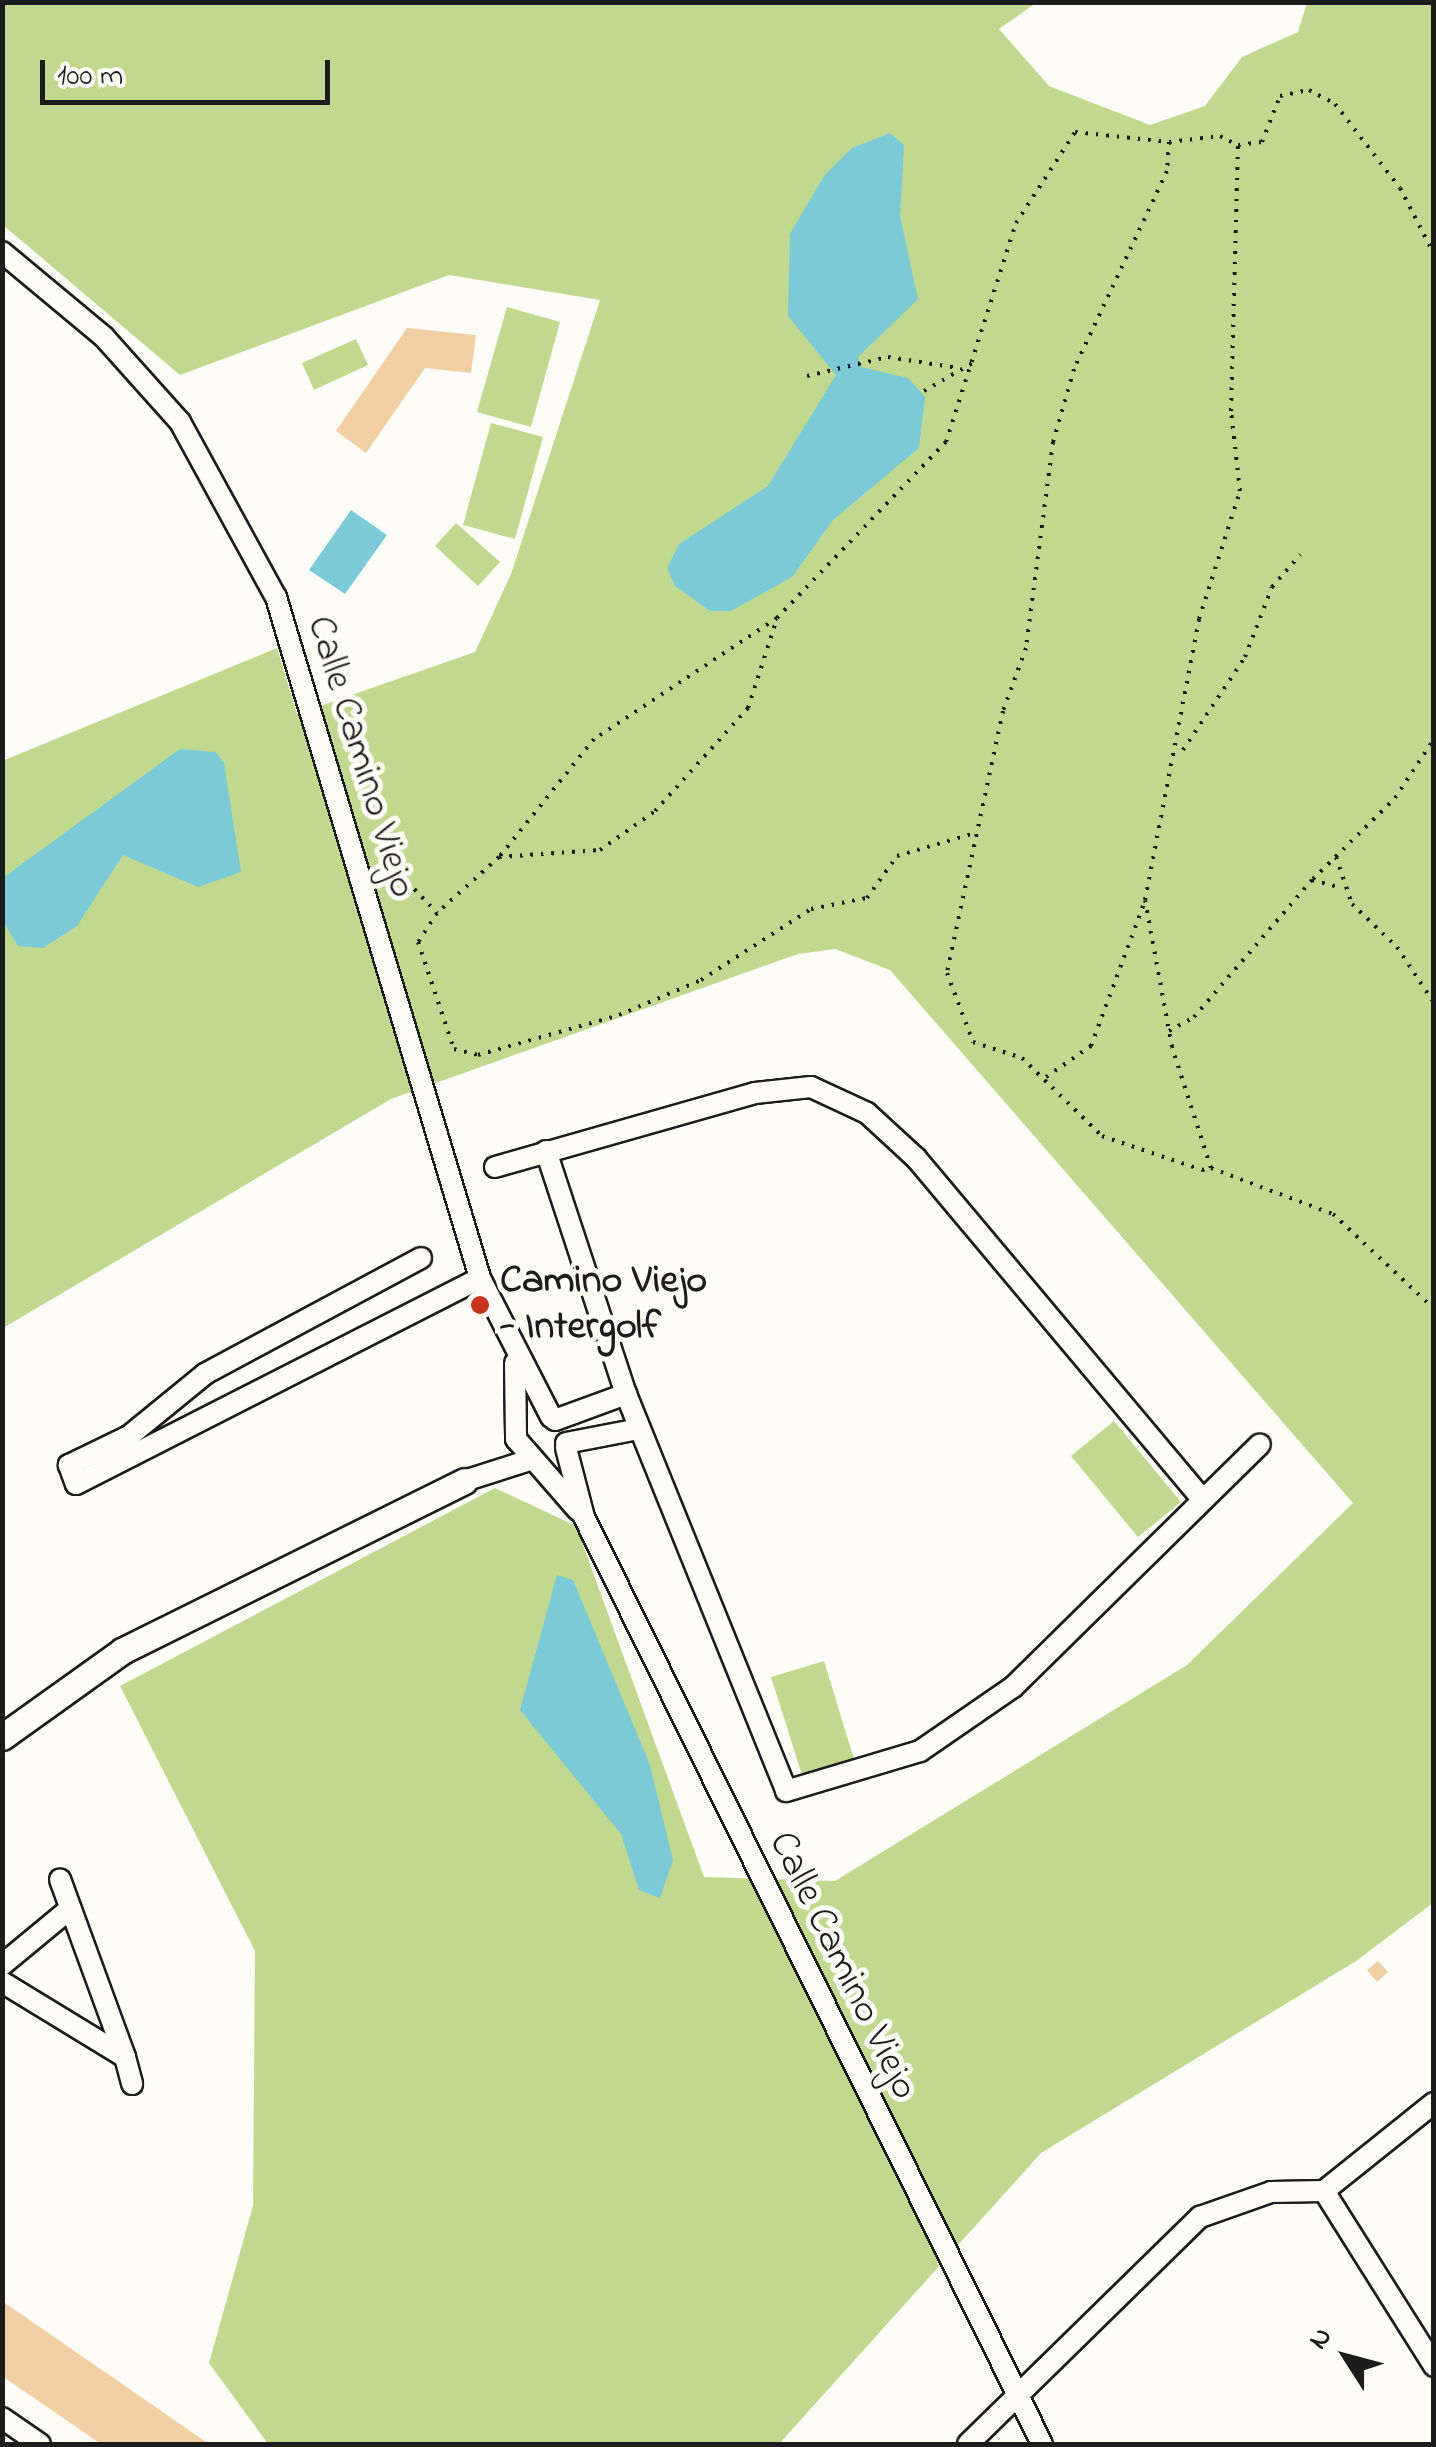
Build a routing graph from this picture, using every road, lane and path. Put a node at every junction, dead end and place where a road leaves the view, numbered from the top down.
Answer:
1 (1169, 142) junction
2 (1238, 146) junction
3 (2, 252) edge
4 (1434, 254) edge
5 (976, 361) junction
6 (958, 368) junction
7 (807, 376) dead end
8 (924, 390) dead end
9 (1300, 555) dead end
10 (777, 618) junction
11 (1434, 739) edge
12 (1180, 753) junction
13 (975, 833) junction
14 (1336, 856) junction
15 (499, 857) junction
16 (1312, 880) junction
17 (363, 888) junction
18 (1342, 888) junction
19 (1145, 900) junction
20 (436, 913) junction
21 (1434, 1003) edge
22 (1169, 1031) junction
23 (1046, 1077) junction
24 (546, 1151) junction
25 (495, 1166) dead end
26 (1211, 1168) junction
27 (422, 1258) dead end
28 (480, 1278) junction
29 (1434, 1309) edge
30 (515, 1361) junction
31 (626, 1394) junction
32 (553, 1419) junction
33 (640, 1429) junction
34 (517, 1435) junction
35 (1260, 1444) dead end
36 (566, 1446) junction
37 (535, 1463) junction
38 (464, 1481) junction
39 (1200, 1498) junction
40 (584, 1516) junction
41 (2, 1737) edge
42 (60, 1879) dead end
43 (70, 1908) junction
44 (2, 1966) edge
45 (2, 1982) edge
46 (125, 2057) junction
47 (132, 2084) dead end
48 (1434, 2103) edge
49 (1324, 2191) junction
50 (1434, 2366) edge
51 (1019, 2397) junction
52 (2, 2418) edge
53 (40, 2444) edge
54 (968, 2444) edge
55 (1042, 2444) edge

1 - 2 path
1 - 5 path
1 - 13 path
2 - 4 path
2 - 12 path
3 - 17 street, Calle Camino Viejo
5 - 6 path
5 - 10 path
6 - 7 path
6 - 8 path
9 - 12 path
10 - 15 path
10 - 15 path
11 - 14 path
12 - 19 path
13 - 20 path
13 - 23 path
14 - 16 path
14 - 18 path
15 - 20 path
16 - 18 path
16 - 22 path
17 - 20 path
17 - 28 street, Calle Camino Viejo
18 - 21 path
19 - 22 path
19 - 23 path
22 - 26 path
23 - 26 path
24 - 25 street
24 - 31 street
24 - 39 street
26 - 29 path
27 - 28 street
28 - 30 street, Calle Camino Viejo
30 - 32 street, Calle Camino Viejo
30 - 34 street, Calle Camino Viejo
31 - 32 street
31 - 33 street
32 - 34 street
32 - 36 street, Calle Camino Viejo
33 - 36 street
33 - 39 street
34 - 37 street, Calle Camino Viejo
34 - 38 street
35 - 39 street
36 - 37 street
36 - 40 street, Calle Camino Viejo
37 - 38 street
37 - 40 street, Calle Camino Viejo
38 - 41 street
40 - 51 street, Calle Camino Viejo
42 - 43 street
43 - 44 street
43 - 46 street
45 - 46 street
46 - 47 street
48 - 49 street
49 - 50 street
49 - 51 street
51 - 54 street
51 - 55 street, Calle Camino Viejo
52 - 53 street

